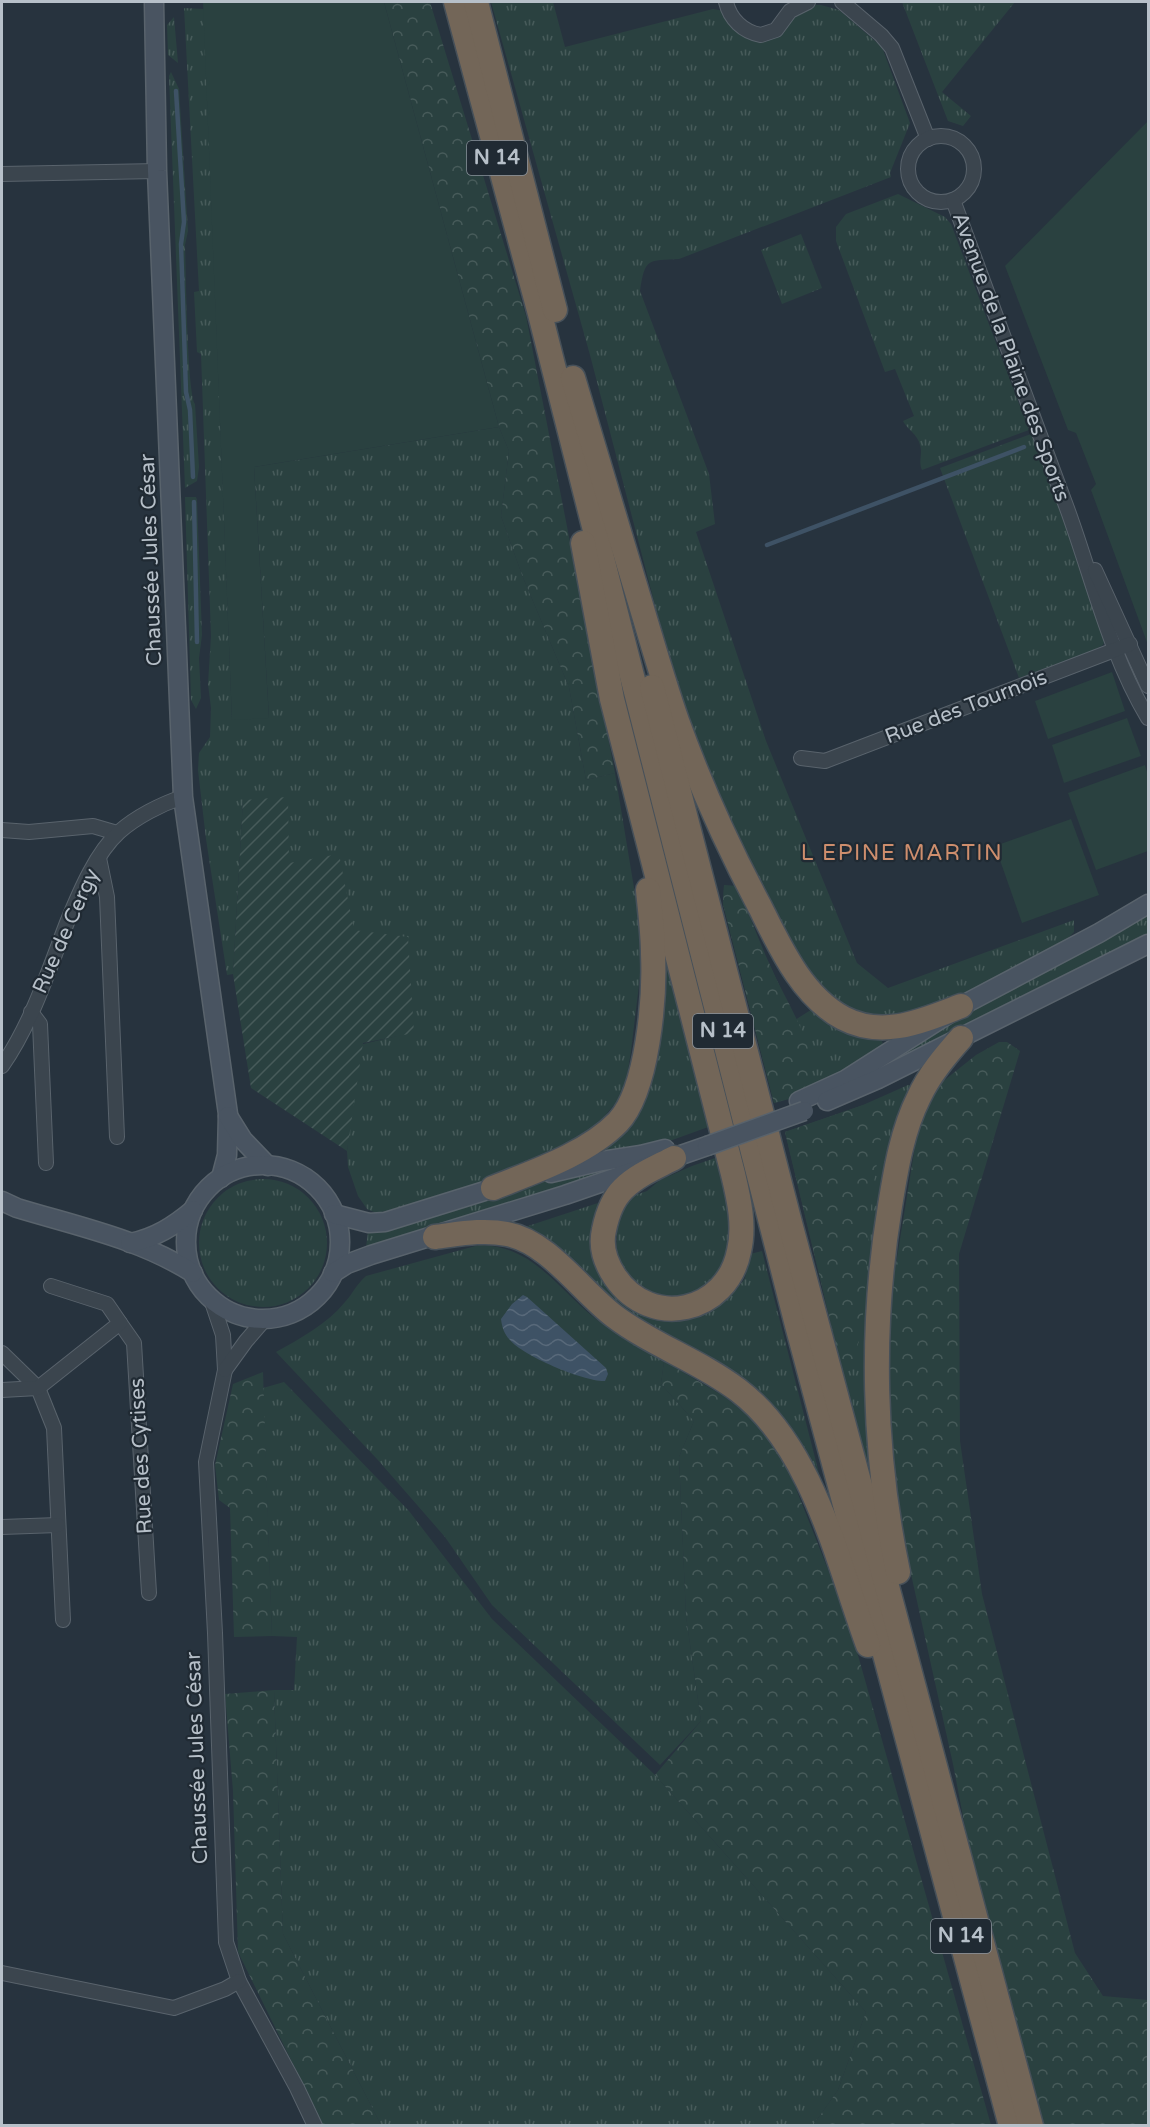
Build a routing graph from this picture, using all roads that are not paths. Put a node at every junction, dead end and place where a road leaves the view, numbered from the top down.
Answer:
1 (154, 2) edge
2 (456, 2) edge
3 (476, 2) edge
4 (726, 2) edge
5 (808, 2) edge
6 (841, 2) edge
7 (928, 139) junction
8 (156, 171) junction
9 (2, 174) edge
10 (953, 200) junction
11 (540, 314) junction
12 (573, 378) junction
13 (1069, 513) junction
14 (1130, 644) junction
15 (1116, 649) junction
16 (1149, 686) edge
17 (1149, 718) edge
18 (801, 758) dead end
19 (633, 784) junction
20 (183, 797) junction
21 (2, 831) edge
22 (117, 833) junction
23 (99, 858) junction
24 (1149, 904) edge
25 (1149, 944) edge
26 (961, 1006) junction
27 (31, 1012) junction
28 (961, 1038) junction
29 (2, 1066) edge
30 (801, 1106) junction
31 (228, 1114) junction
32 (117, 1137) dead end
33 (705, 1141) junction
34 (674, 1158) junction
35 (46, 1163) dead end
36 (268, 1166) junction
37 (221, 1178) junction
38 (493, 1188) junction
39 (2, 1201) edge
40 (193, 1210) junction
41 (334, 1214) junction
42 (435, 1237) junction
43 (130, 1243) junction
44 (333, 1273) junction
45 (193, 1274) junction
46 (51, 1286) dead end
47 (211, 1299) junction
48 (265, 1319) junction
49 (120, 1323) junction
50 (2, 1353) edge
51 (225, 1370) junction
52 (39, 1388) junction
53 (2, 1390) edge
54 (58, 1525) junction
55 (2, 1527) edge
56 (149, 1593) dead end
57 (63, 1620) dead end
58 (921, 1751) junction
59 (2, 1973) edge
60 (239, 1981) junction
61 (315, 2126) edge
62 (1011, 2126) edge
63 (1030, 2126) edge

1 - 8 main road, Chaussée Jules César
2 - 11 highway, N 14
3 - 12 highway, N 14
4 - 5 street
6 - 7 street
7 - 10 street, Avenue de la Plaine des Sports
7 - 10 street, Avenue de la Plaine des Sports
8 - 9 street
8 - 20 main road, Chaussée Jules César
10 - 13 street, Avenue de la Plaine des Sports
11 - 19 highway
11 - 58 highway, N 14
12 - 26 highway
12 - 58 highway, N 14
13 - 14 street, Avenue de la Plaine des Sports
13 - 15 street, Avenue de la Plaine des Sports
14 - 15 street, Rue des Tournois
14 - 16 street, Avenue de la Plaine des Sports
15 - 17 street, Avenue de la Plaine des Sports
15 - 18 street, Rue des Tournois
19 - 34 highway
19 - 38 highway
20 - 22 street, Rue de Cergy
20 - 31 main road, Chaussée Jules César
21 - 22 street
22 - 23 street, Rue de Cergy
23 - 27 street, Rue de Cergy
23 - 32 street
24 - 26 main road
25 - 28 main road
26 - 30 main road
27 - 29 street, Rue de Cergy
27 - 35 street
28 - 30 main road
28 - 58 highway
30 - 33 main road
31 - 36 main road, Chaussée Jules César
31 - 37 main road, Chaussée Jules César
33 - 34 main road
33 - 38 main road
34 - 42 main road
36 - 37 main road
36 - 41 main road
37 - 40 main road
38 - 41 main road
39 - 43 main road
40 - 43 main road
40 - 45 main road
41 - 44 main road
42 - 44 main road
42 - 58 highway
43 - 45 main road
44 - 48 main road
45 - 47 main road
46 - 49 street, Rue des Cytises
47 - 48 main road
47 - 51 street, Chaussée Jules César
48 - 51 street, Chaussée Jules César
49 - 52 street
49 - 56 street, Rue des Cytises
50 - 52 street
51 - 60 street, Chaussée Jules César
52 - 53 street
52 - 54 street
54 - 55 street
54 - 57 street
58 - 62 highway, N 14
58 - 63 highway, N 14
59 - 60 street
60 - 61 street, Chaussée Jules César

